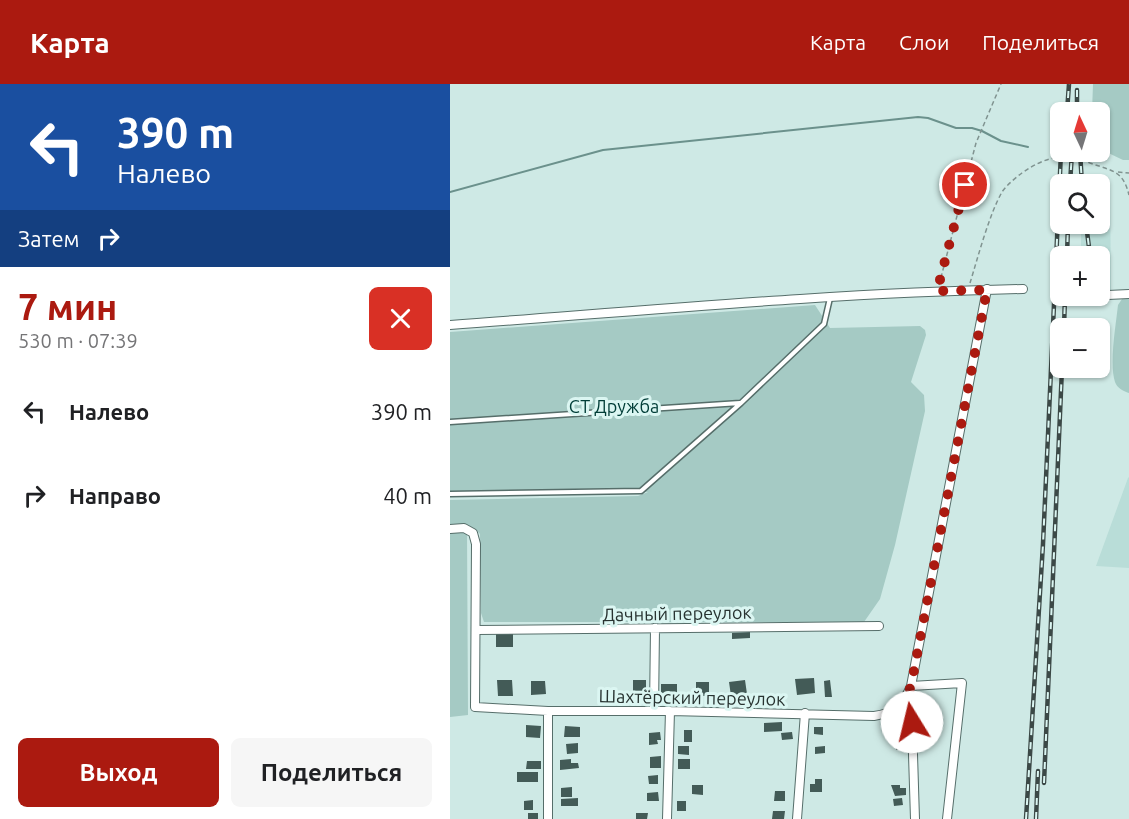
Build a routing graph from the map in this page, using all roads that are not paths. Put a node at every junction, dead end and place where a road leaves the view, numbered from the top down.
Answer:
1 (1023, 289) dead end
2 (987, 290) junction
3 (1129, 294) edge
4 (1110, 295) edge
5 (830, 298) junction
6 (450, 325) edge
7 (741, 403) junction
8 (450, 422) edge
9 (450, 494) edge
10 (450, 529) edge
11 (879, 626) dead end
12 (655, 628) junction
13 (476, 630) junction
14 (911, 686) junction
15 (904, 703) junction
16 (548, 711) junction
17 (654, 711) junction
18 (670, 711) junction
19 (805, 714) junction
20 (548, 819) edge
21 (667, 819) edge
22 (797, 819) edge
23 (915, 819) edge
24 (947, 819) edge

1 - 2 street
2 - 5 street
2 - 14 street
3 - 4 street
5 - 6 street
5 - 7 lane
7 - 8 lane
7 - 9 lane
10 - 13 street
11 - 12 street, Дачный переулок
12 - 13 street, Дачный переулок
12 - 17 street
13 - 16 street, Шахтёрский переулок
14 - 15 street
14 - 24 street
15 - 19 street, Шахтёрский переулок
15 - 23 street
16 - 17 street, Шахтёрский переулок
16 - 20 street
17 - 18 street, Шахтёрский переулок
18 - 19 street, Шахтёрский переулок
18 - 21 street
19 - 22 street

